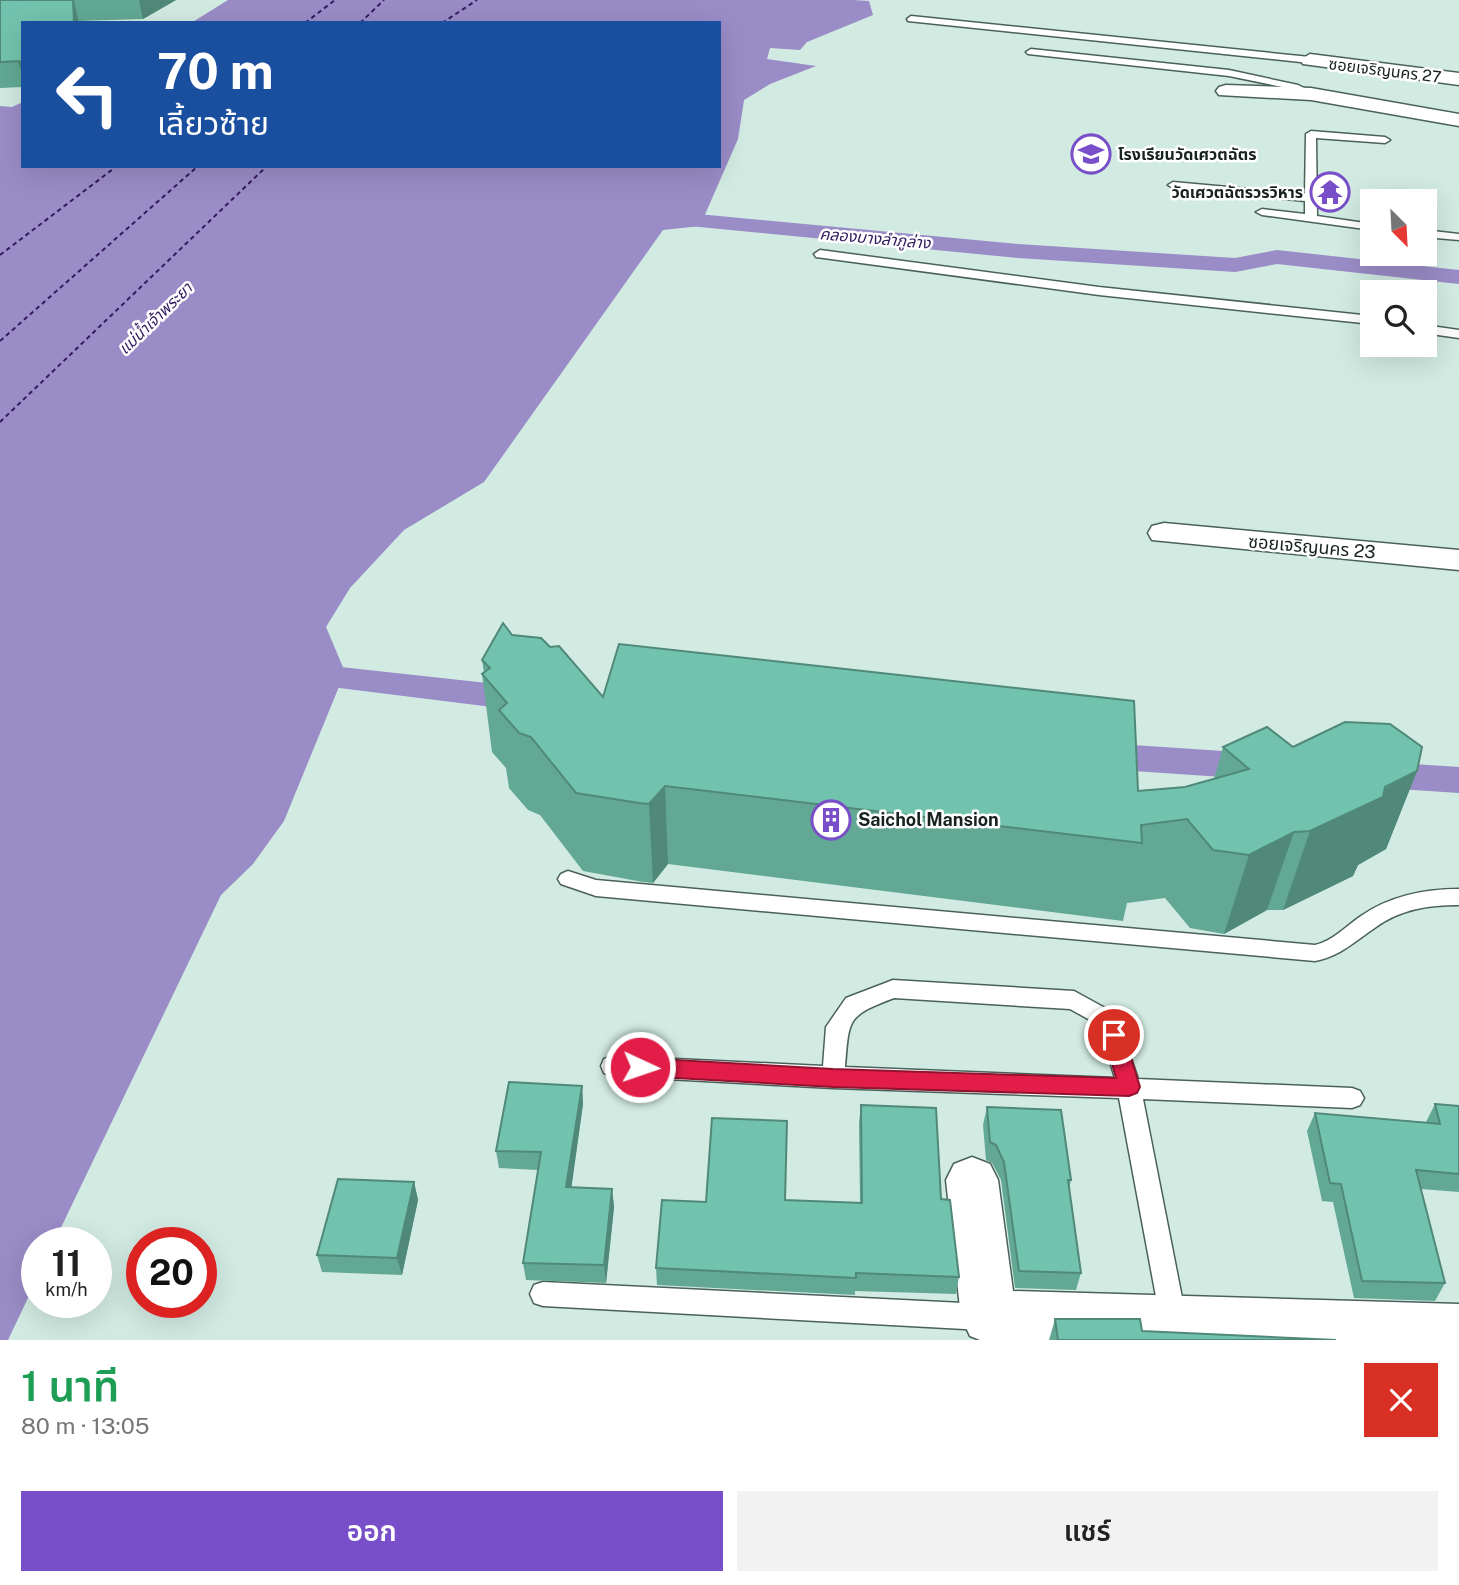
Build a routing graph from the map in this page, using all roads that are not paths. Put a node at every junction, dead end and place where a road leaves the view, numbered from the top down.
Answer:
1 (911, 19) dead end
2 (1031, 52) dead end
3 (1310, 60) joint
4 (1459, 79) edge
5 (1226, 91) dead end
6 (1311, 94) junction
7 (1459, 120) edge
8 (1385, 140) dead end
9 (1173, 185) dead end
10 (1311, 198) junction
11 (1262, 212) dead end
12 (1311, 220) junction
13 (1360, 226) edge
14 (1437, 234) edge
15 (1459, 237) edge
16 (820, 254) dead end
17 (1360, 319) edge
18 (1437, 331) edge
19 (1459, 334) edge
20 (1164, 533) dead end
21 (1459, 561) edge
22 (568, 879) dead end
23 (1459, 897) edge
24 (612, 1066) dead end
25 (833, 1078) junction
26 (1129, 1087) junction
27 (1352, 1098) dead end
28 (972, 1180) dead end
29 (543, 1294) dead end
30 (989, 1317) junction
31 (1174, 1321) junction
32 (1459, 1331) edge

1 - 3 lane
2 - 6 lane
3 - 4 street, ซอยเจริญนคร 27
5 - 6 street
6 - 7 street
8 - 10 lane
9 - 10 lane
10 - 12 lane
11 - 12 lane
12 - 13 lane
14 - 15 lane
16 - 17 lane
18 - 19 lane
20 - 21 street, ซอยเจริญนคร 23
22 - 23 lane
24 - 25 lane
25 - 26 lane
25 - 26 lane
26 - 27 lane
26 - 31 lane
28 - 30 street
29 - 30 lane
30 - 31 street
31 - 32 street

